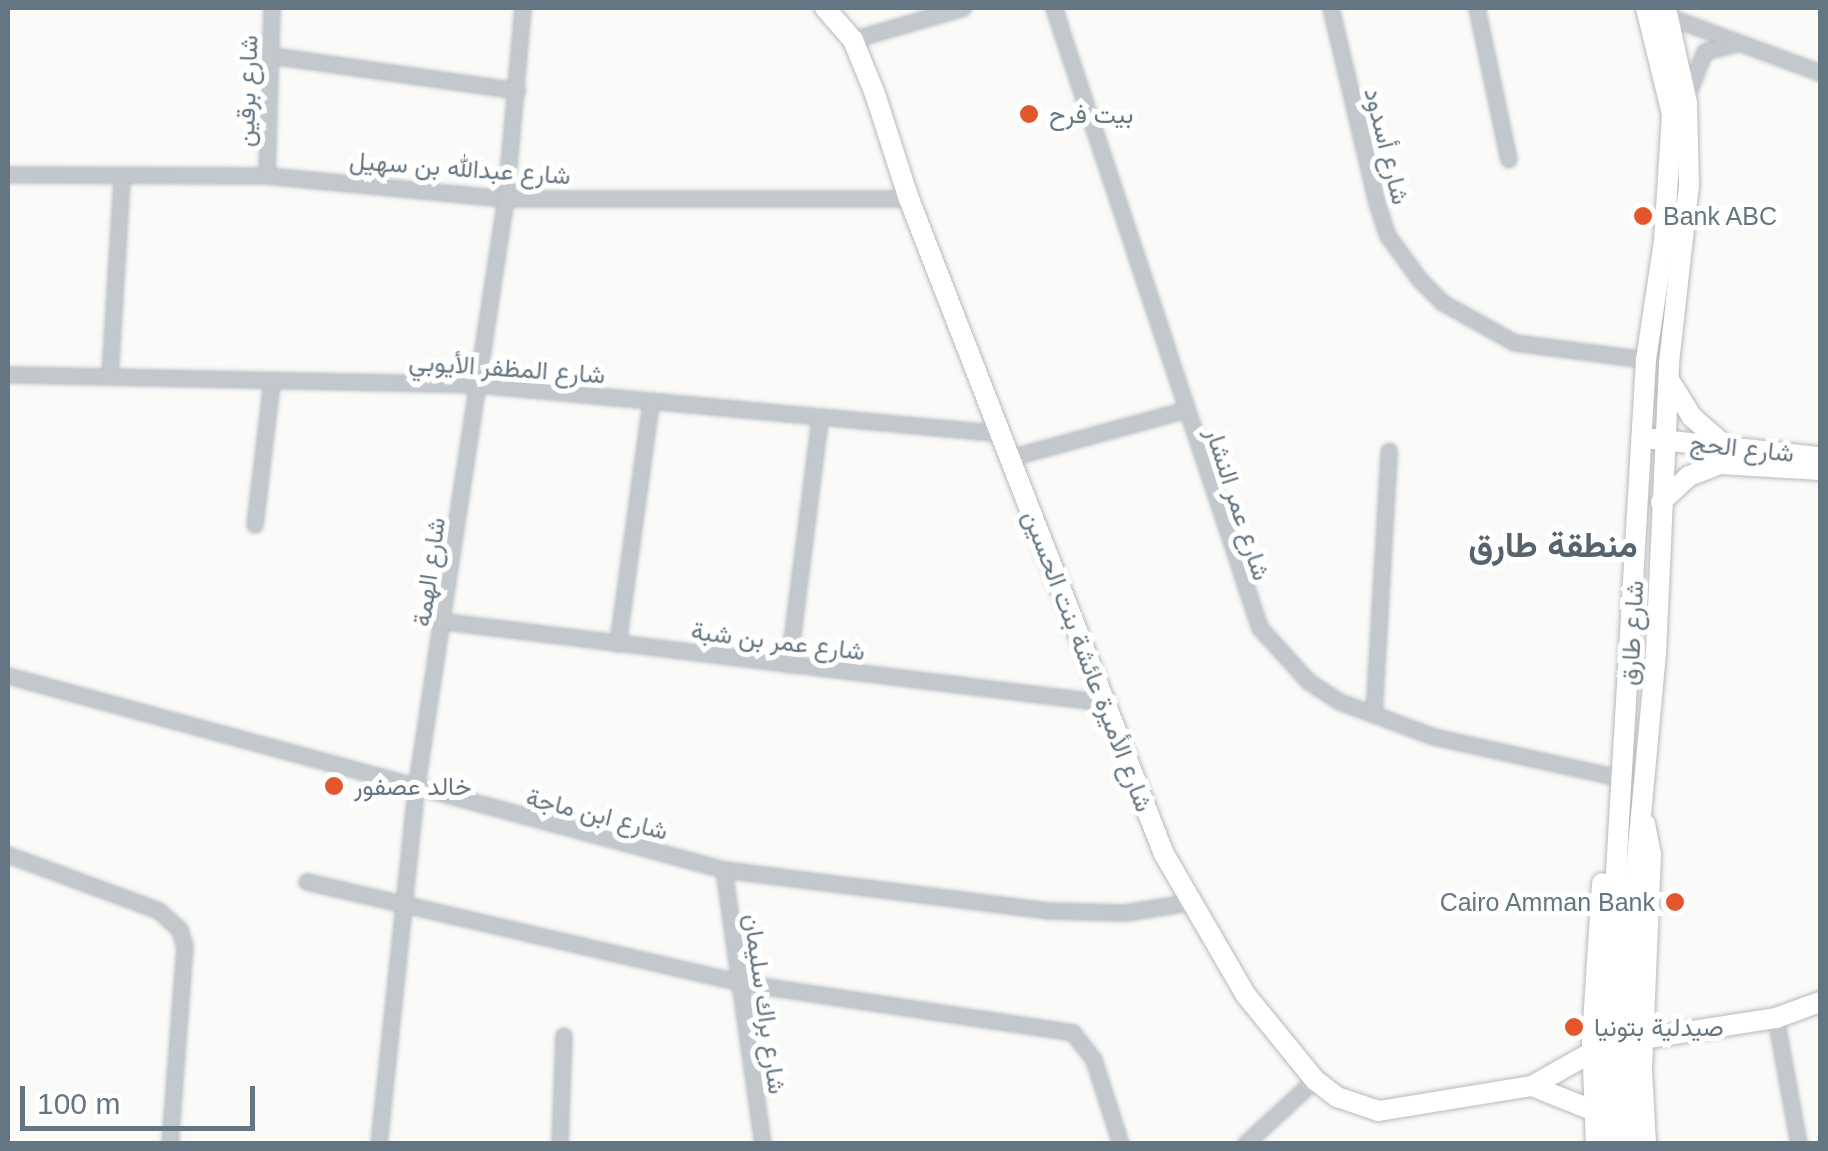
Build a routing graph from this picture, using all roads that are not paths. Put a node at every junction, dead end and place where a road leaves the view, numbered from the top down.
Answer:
1 (272, 8) edge
2 (522, 8) edge
3 (825, 8) edge
4 (963, 8) edge
5 (1054, 8) edge
6 (1330, 8) edge
7 (1478, 8) edge
8 (1646, 8) edge
9 (1667, 12) edge
10 (853, 40) junction
11 (1734, 45) junction
12 (272, 56) junction
13 (1820, 73) edge
14 (518, 91) junction
15 (1687, 103) junction
16 (1509, 160) dead end
17 (8, 175) edge
18 (268, 176) junction
19 (122, 179) junction
20 (506, 199) junction
21 (909, 199) junction
22 (1646, 360) junction
23 (8, 375) edge
24 (110, 376) junction
25 (1669, 379) junction
26 (272, 382) junction
27 (478, 385) junction
28 (652, 402) junction
29 (1183, 410) junction
30 (820, 419) junction
31 (1002, 434) junction
32 (1642, 438) junction
33 (1664, 440) junction
34 (1725, 446) junction
35 (1390, 452) dead end
36 (1820, 457) edge
37 (1011, 458) junction
38 (1820, 470) edge
39 (1661, 502) junction
40 (256, 525) dead end
41 (446, 622) junction
42 (618, 644) junction
43 (789, 665) junction
44 (8, 676) edge
45 (1105, 703) junction
46 (1374, 715) junction
47 (1624, 779) junction
48 (416, 791) junction
49 (1630, 816) junction
50 (8, 855) edge
51 (724, 870) junction
52 (306, 882) dead end
53 (402, 900) junction
54 (1188, 903) junction
55 (740, 983) junction
56 (1820, 1002) edge
57 (1776, 1018) junction
58 (564, 1036) dead end
59 (1642, 1039) junction
60 (1592, 1052) junction
61 (1315, 1080) junction
62 (1532, 1086) junction
63 (1592, 1110) junction
64 (170, 1144) edge
65 (378, 1144) edge
66 (560, 1144) edge
67 (763, 1144) edge
68 (1121, 1144) edge
69 (1246, 1144) edge
70 (1596, 1144) edge
71 (1612, 1144) edge
72 (1627, 1144) edge
73 (1646, 1144) edge
74 (1799, 1144) edge

1 - 12 street, شارع برقين
2 - 14 street, شارع الهمة
3 - 10 street, شارع الأميرة عائشة بنت الحسين
4 - 10 street
5 - 29 street, شارع عمر النشار
6 - 22 street, شارع أسدود
7 - 16 street
8 - 22 street, شارع طارق
9 - 11 street
9 - 15 street, شارع طارق
10 - 21 street, شارع الأميرة عائشة بنت الحسين
11 - 13 street
11 - 15 street
12 - 14 street
12 - 18 street, شارع برقين
14 - 20 street, شارع الهمة
15 - 25 street, شارع طارق
17 - 19 street, شارع عبدالله بن سهيل
18 - 19 street, شارع عبدالله بن سهيل
18 - 20 street, شارع عبدالله بن سهيل
19 - 24 street
20 - 21 street, شارع عبدالله بن سهيل
20 - 27 street, شارع الهمة
21 - 31 street, شارع الأميرة عائشة بنت الحسين
22 - 32 street, شارع طارق
23 - 24 street, شارع المظفر الأيوبي
24 - 26 street, شارع المظفر الأيوبي
25 - 33 street, شارع طارق
25 - 34 street
26 - 27 street, شارع المظفر الأيوبي
26 - 40 street
27 - 28 street, شارع المظفر الأيوبي
27 - 41 street, شارع الهمة
28 - 30 street, شارع المظفر الأيوبي
28 - 42 street
29 - 37 street
29 - 46 street, شارع عمر النشار
30 - 31 street, شارع المظفر الأيوبي
30 - 43 street
31 - 37 street, شارع الأميرة عائشة بنت الحسين
32 - 33 street, شارع الحج
32 - 47 street, شارع طارق
33 - 34 street, شارع الحج
33 - 39 street, شارع طارق
34 - 36 street, شارع الحج
35 - 46 street
37 - 45 street, شارع الأميرة عائشة بنت الحسين
38 - 39 street, شارع الحج
39 - 49 street, شارع طارق
41 - 42 street, شارع عمر بن شبة
41 - 48 street, شارع الهمة
42 - 43 street, شارع عمر بن شبة
43 - 45 street, شارع عمر بن شبة
44 - 48 street, شارع ابن ماجة
45 - 54 street, شارع الأميرة عائشة بنت الحسين
46 - 47 street, شارع عمر النشار
47 - 49 street, شارع طارق
48 - 51 street, شارع ابن ماجة
48 - 53 street, شارع الهمة
49 - 59 street
49 - 60 street
49 - 71 street, شارع طارق
49 - 72 street, شارع طارق
50 - 64 street
51 - 54 street, شارع ابن ماجة
51 - 55 street, شارع براك سليمان
52 - 53 street
53 - 55 street
53 - 65 street, شارع الهمة
54 - 61 street, شارع الأميرة عائشة بنت الحسين
55 - 67 street, شارع براك سليمان
55 - 68 street
56 - 57 street
57 - 59 street
57 - 74 street
58 - 66 street
59 - 73 street
60 - 62 street, شارع الأميرة عائشة بنت الحسين
60 - 63 street
61 - 62 street, شارع الأميرة عائشة بنت الحسين
61 - 69 street
62 - 63 street
63 - 70 street

